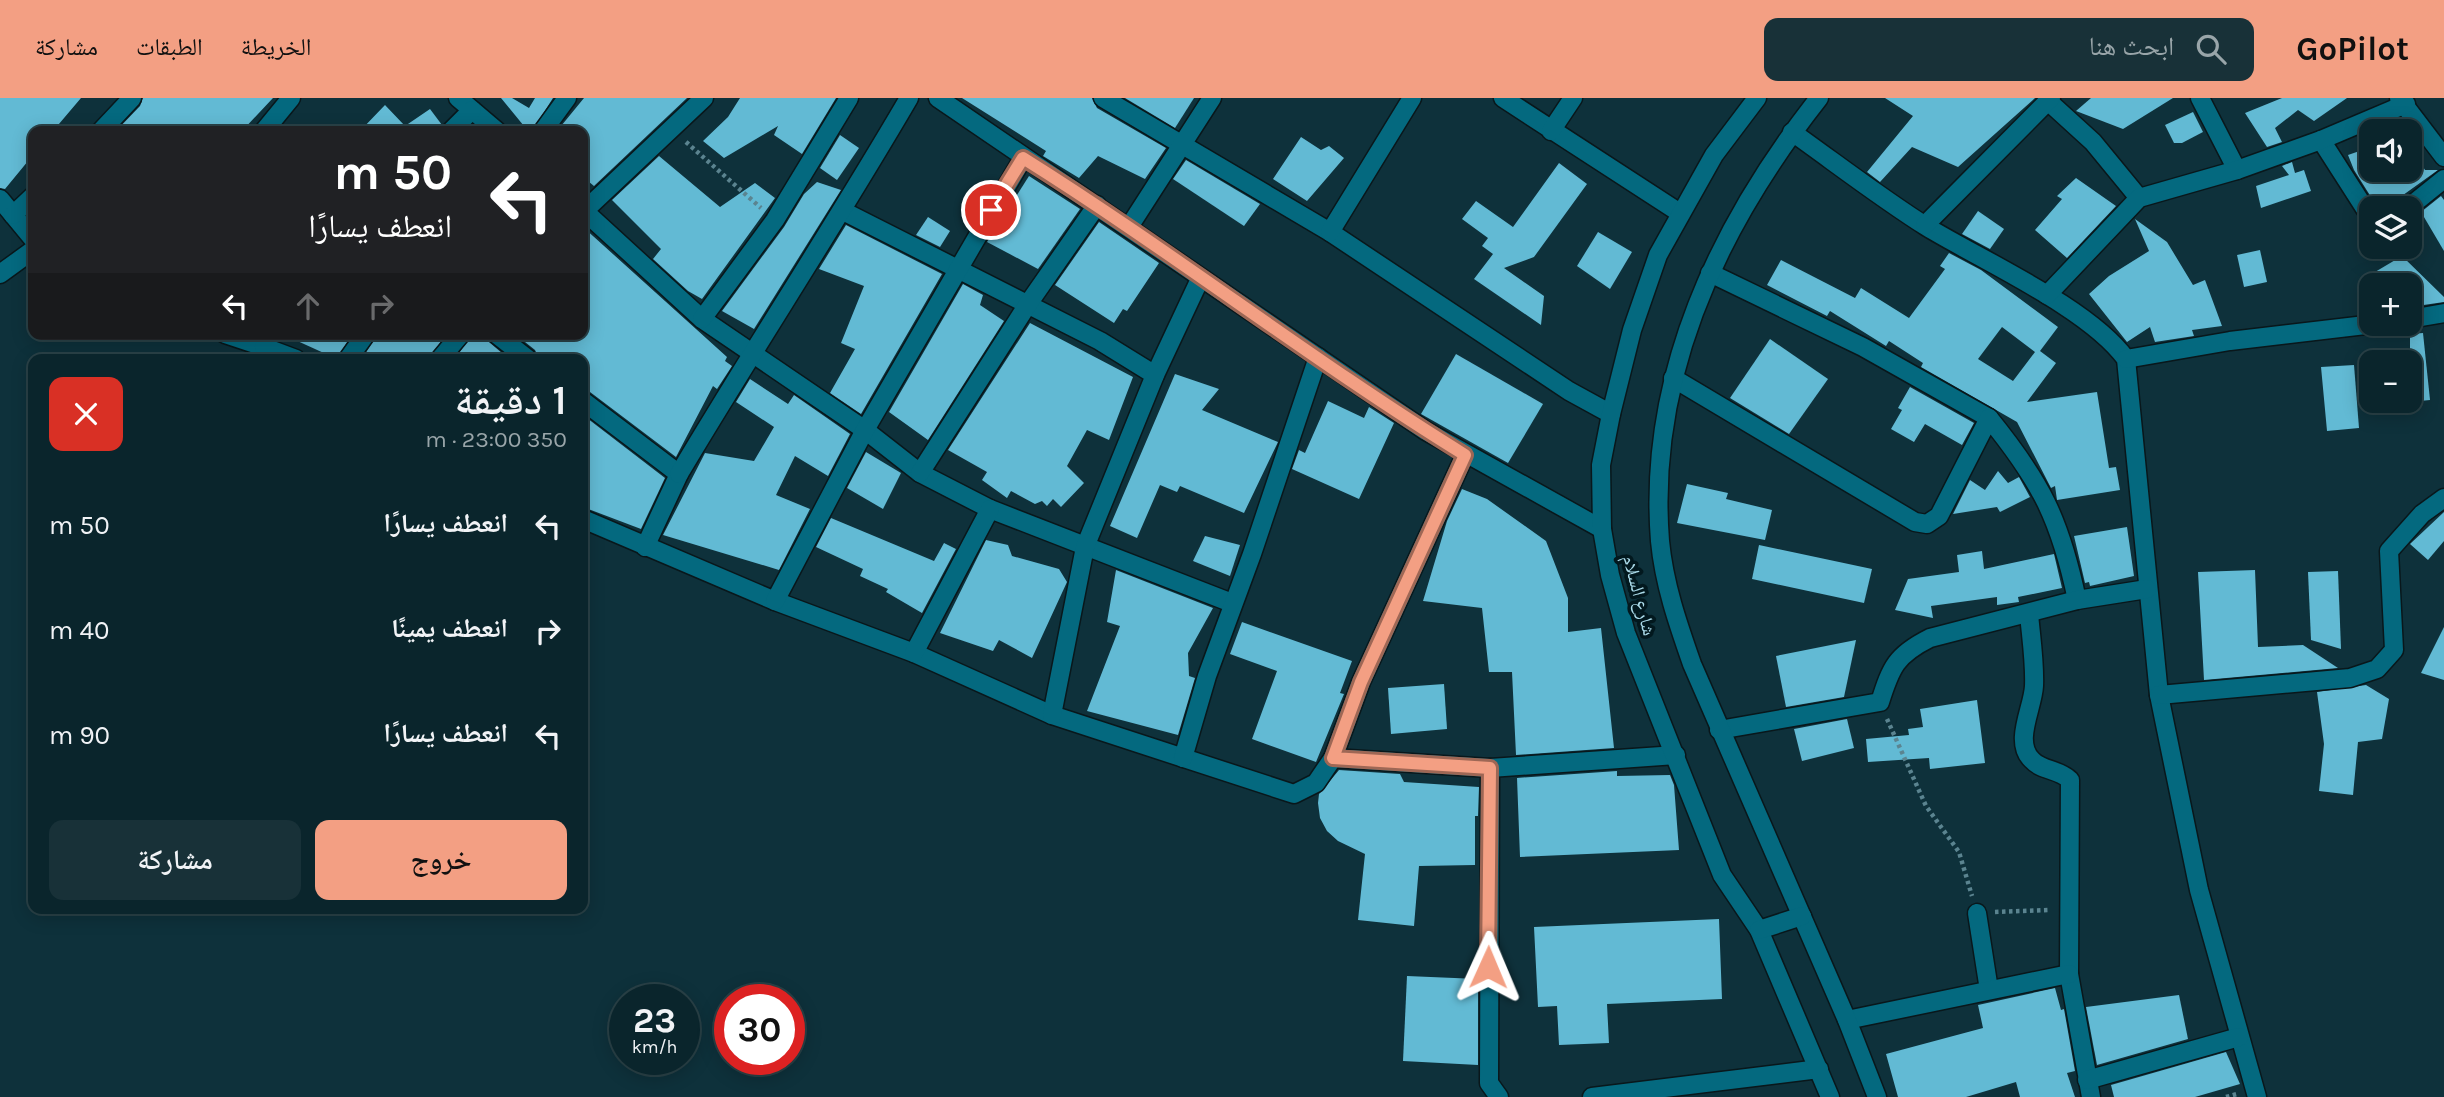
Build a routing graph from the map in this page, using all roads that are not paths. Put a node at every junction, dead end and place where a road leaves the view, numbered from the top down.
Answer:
1 (132, 98) edge
2 (290, 98) edge
3 (568, 98) edge
4 (705, 98) edge
5 (849, 98) edge
6 (909, 98) edge
7 (938, 98) edge
8 (1103, 98) edge
9 (1212, 98) edge
10 (1412, 98) edge
11 (1503, 98) edge
12 (1573, 98) edge
13 (1757, 98) edge
14 (1819, 98) edge
15 (2200, 98) edge
16 (2050, 100) edge
17 (2402, 101) edge
18 (465, 104) edge
19 (106, 126) edge
20 (268, 126) edge
21 (454, 126) edge
22 (491, 126) edge
23 (547, 126) edge
24 (1551, 131) junction
25 (1792, 132) junction
26 (2321, 140) junction
27 (1183, 144) junction
28 (2444, 157) edge
29 (1023, 158) junction
30 (2237, 170) junction
31 (2444, 179) edge
32 (2422, 196) edge
33 (2139, 198) junction
34 (0, 199) edge
35 (2359, 199) edge
36 (28, 201) edge
37 (1097, 205) junction
38 (588, 206) edge
39 (843, 211) junction
40 (1680, 213) junction
41 (13, 215) junction
42 (588, 216) edge
43 (1925, 225) junction
44 (1129, 227) junction
45 (1330, 232) junction
46 (28, 233) edge
47 (28, 254) edge
48 (958, 269) junction
49 (1710, 273) junction
50 (0, 274) edge
51 (1200, 279) junction
52 (2047, 296) junction
53 (1028, 304) junction
54 (2444, 313) edge
55 (2422, 317) edge
56 (702, 320) junction
57 (2359, 326) edge
58 (456, 340) edge
59 (504, 340) edge
60 (267, 341) edge
61 (751, 352) junction
62 (288, 354) edge
63 (444, 354) edge
64 (522, 354) edge
65 (1318, 357) junction
66 (2126, 359) junction
67 (1156, 375) junction
68 (1673, 377) junction
69 (588, 405) edge
70 (1611, 414) junction
71 (1989, 418) junction
72 (865, 430) junction
73 (1465, 455) junction
74 (679, 474) junction
75 (920, 474) junction
76 (2444, 498) edge
77 (990, 509) junction
78 (588, 521) edge
79 (1602, 530) junction
80 (645, 547) junction
81 (1084, 547) junction
82 (2147, 589) junction
83 (2077, 600) junction
84 (775, 601) junction
85 (1233, 603) junction
86 (2029, 614) junction
87 (914, 653) junction
88 (2159, 695) junction
89 (1052, 715) junction
90 (1719, 730) junction
91 (1676, 755) junction
92 (1183, 758) junction
93 (1333, 758) junction
94 (1490, 768) junction
95 (1977, 913) road end
96 (1802, 916) junction
97 (1759, 930) junction
98 (2069, 974) junction
99 (1989, 990) junction
100 (1847, 1020) junction
101 (2239, 1037) junction
102 (1819, 1069) junction
103 (2089, 1089) edge
104 (1499, 1097) edge
105 (1592, 1097) edge
106 (1830, 1097) edge
107 (1877, 1097) edge
108 (2258, 1097) edge

1 - 19 street
2 - 20 street
3 - 23 street
4 - 38 street
5 - 56 street
6 - 39 street
7 - 29 street
8 - 27 street
9 - 27 street
10 - 45 street
11 - 24 street
12 - 24 street
13 - 40 street, شارع السلام
14 - 25 street, شارع السلام
15 - 30 street
16 - 33 street
16 - 43 street
17 - 26 street
17 - 28 street
18 - 21 street
18 - 22 street
24 - 40 street
25 - 43 street
25 - 49 street, شارع السلام
26 - 30 street
26 - 35 street
27 - 44 street
27 - 45 street
29 - 37 street
29 - 48 street
30 - 33 street
31 - 32 street
33 - 52 street
34 - 41 street
36 - 41 street
37 - 44 street
37 - 53 street
39 - 48 street
39 - 61 street
40 - 70 street, شارع السلام
41 - 46 street
42 - 56 street
43 - 52 street
44 - 51 street
45 - 70 street
47 - 50 street
48 - 53 street
48 - 72 street
49 - 68 street, شارع السلام
49 - 71 street
51 - 65 street
51 - 67 street
52 - 66 street
53 - 67 street
53 - 75 street
54 - 55 street
56 - 61 street
57 - 66 street
58 - 63 street
59 - 64 street
60 - 62 street
61 - 72 street
61 - 74 street
65 - 73 street
65 - 85 street
66 - 82 street
67 - 81 street
68 - 71 street
68 - 90 street, شارع السلام
69 - 74 street
70 - 79 street, شارع السلام
71 - 83 street
72 - 75 street
72 - 84 street
73 - 79 street
73 - 93 street
74 - 80 street
75 - 77 street
76 - 88 street
77 - 81 street
77 - 87 street
78 - 80 street
79 - 91 street, شارع السلام
80 - 84 street
81 - 85 street
81 - 89 street
82 - 83 street
82 - 88 street
83 - 86 street
84 - 87 street
85 - 92 street
86 - 90 street
86 - 98 street
87 - 89 street
88 - 101 street
89 - 92 street
90 - 96 street, شارع السلام
91 - 94 street
91 - 97 street, شارع السلام
92 - 93 street
93 - 94 street
94 - 104 street
95 - 99 street
96 - 97 street
96 - 100 street, شارع السلام
97 - 102 street, شارع السلام
98 - 99 street
98 - 103 street
99 - 100 street
100 - 107 street, شارع السلام
101 - 103 street
101 - 108 street
102 - 105 street
102 - 106 street, شارع السلام

